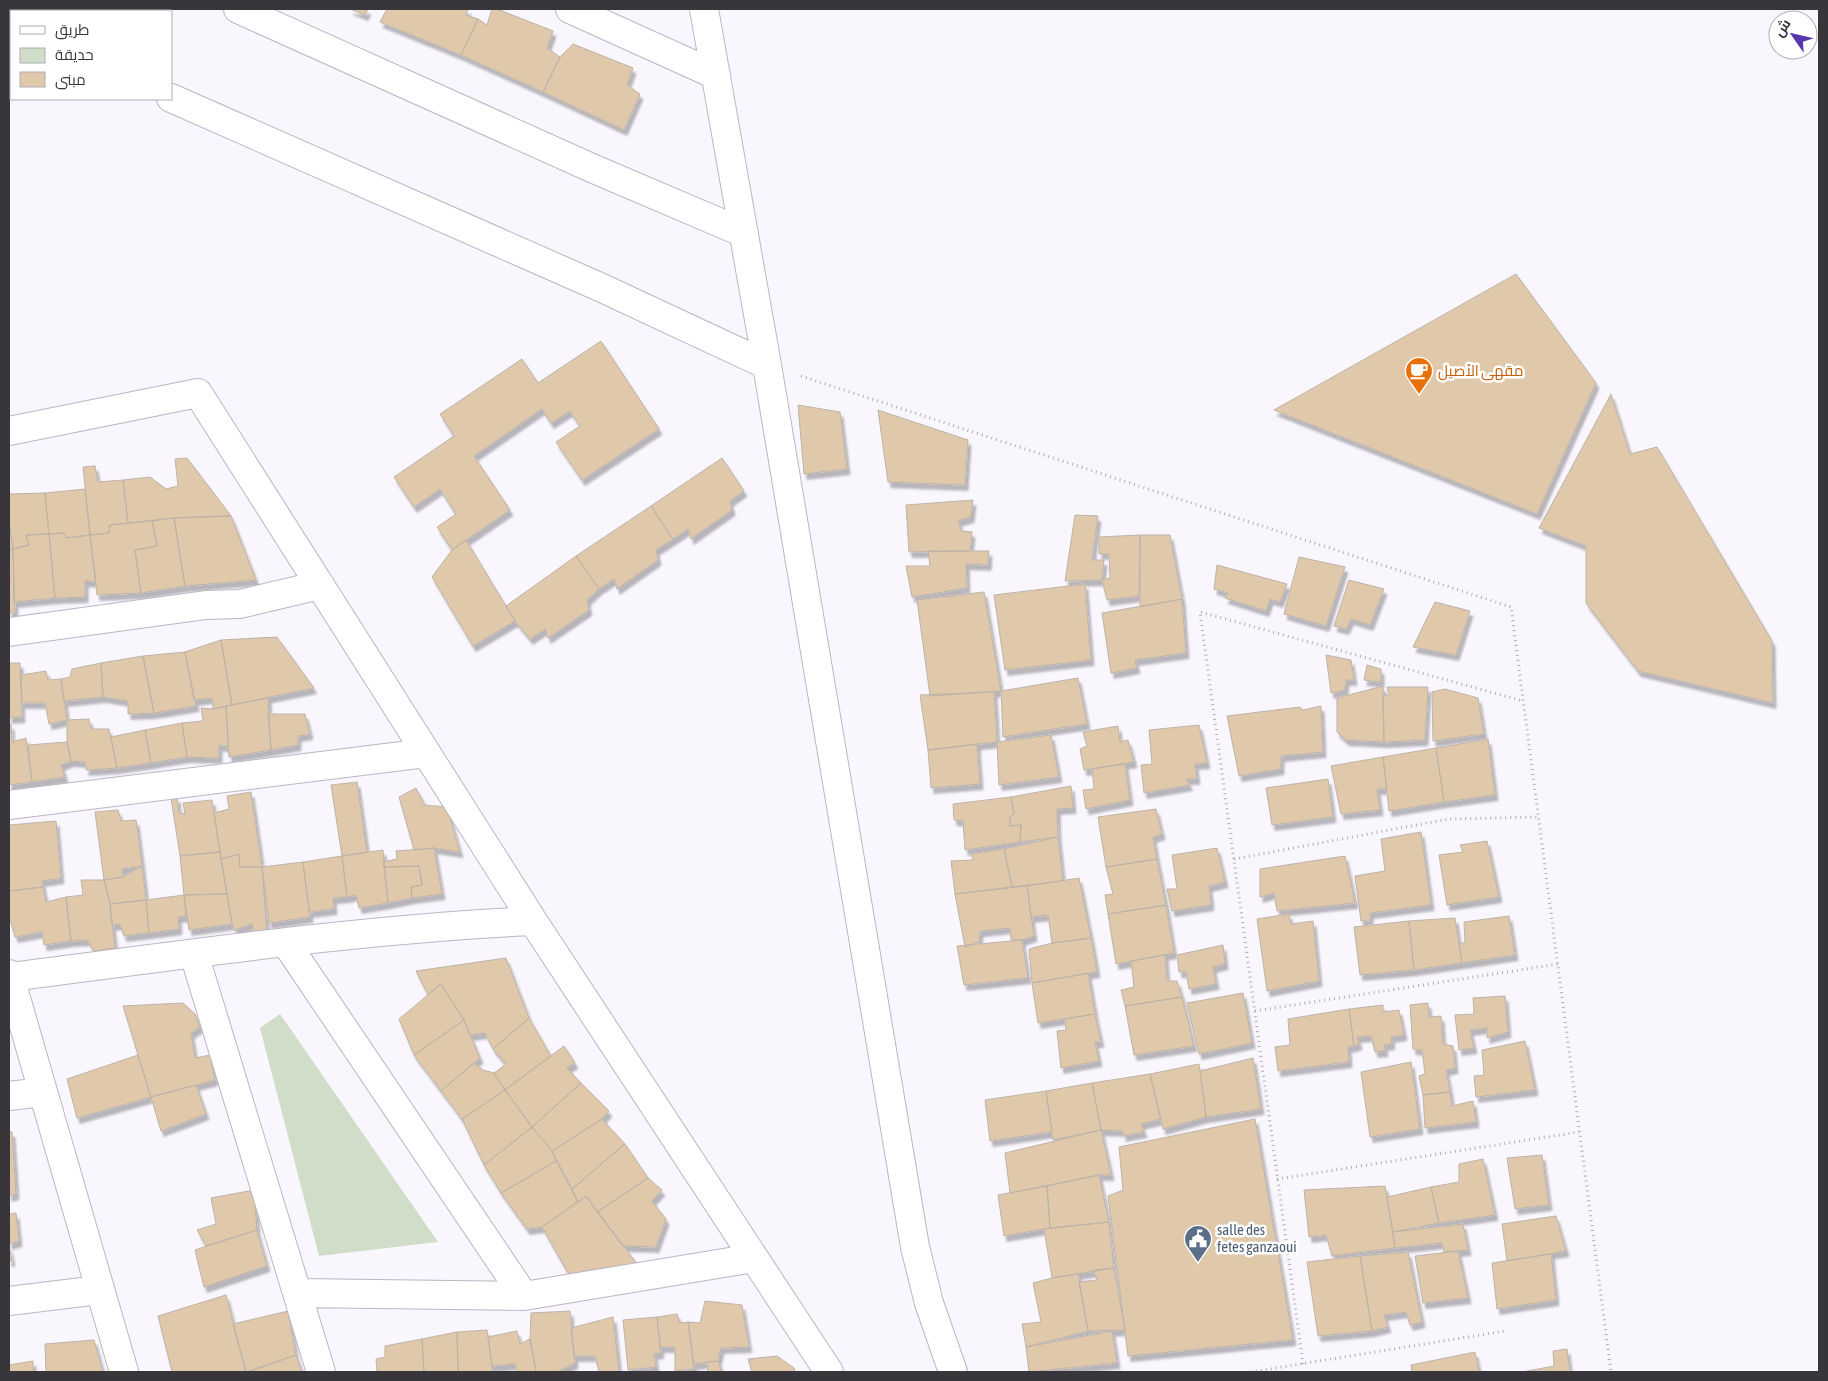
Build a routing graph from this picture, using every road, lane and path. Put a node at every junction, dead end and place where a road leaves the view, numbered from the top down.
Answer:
1 (238, 9) edge
2 (570, 9) edge
3 (704, 9) edge
4 (716, 75) junction
5 (172, 98) edge
6 (744, 233) junction
7 (767, 365) junction
8 (9, 432) edge
9 (320, 585) junction
10 (9, 632) edge
11 (1523, 701) junction
12 (426, 753) junction
13 (9, 805) edge
14 (1538, 817) junction
15 (1234, 859) junction
16 (533, 921) junction
17 (286, 943) junction
18 (194, 954) junction
19 (1558, 964) junction
20 (9, 975) edge
21 (1255, 1011) junction
22 (43, 1092) junction
23 (9, 1096) edge
24 (1579, 1132) junction
25 (1277, 1179) junction
26 (754, 1258) junction
27 (100, 1290) junction
28 (297, 1293) junction
29 (524, 1296) junction
30 (9, 1301) edge
31 (1505, 1331) dead end
32 (1303, 1364) junction
33 (124, 1372) edge
34 (321, 1372) edge
35 (829, 1372) edge
36 (953, 1372) edge
37 (1251, 1372) edge
38 (1611, 1372) edge

1 - 6 street
2 - 4 street
3 - 4 street
4 - 6 street
5 - 7 street
6 - 7 street
7 - 11 path
7 - 36 street
8 - 9 street
9 - 10 street
9 - 12 street
11 - 14 path
11 - 15 path
12 - 13 street
12 - 16 street
14 - 15 path
14 - 19 path
15 - 21 path
16 - 17 street
16 - 26 street
17 - 18 street
17 - 29 street
18 - 20 street
18 - 28 street
19 - 21 path
19 - 24 path
20 - 22 street
21 - 25 path
22 - 23 street
22 - 27 street
24 - 25 path
24 - 38 path
25 - 32 path
26 - 29 street
26 - 35 street
27 - 30 street
27 - 33 street
28 - 29 street
28 - 34 street
31 - 32 path
32 - 37 path

